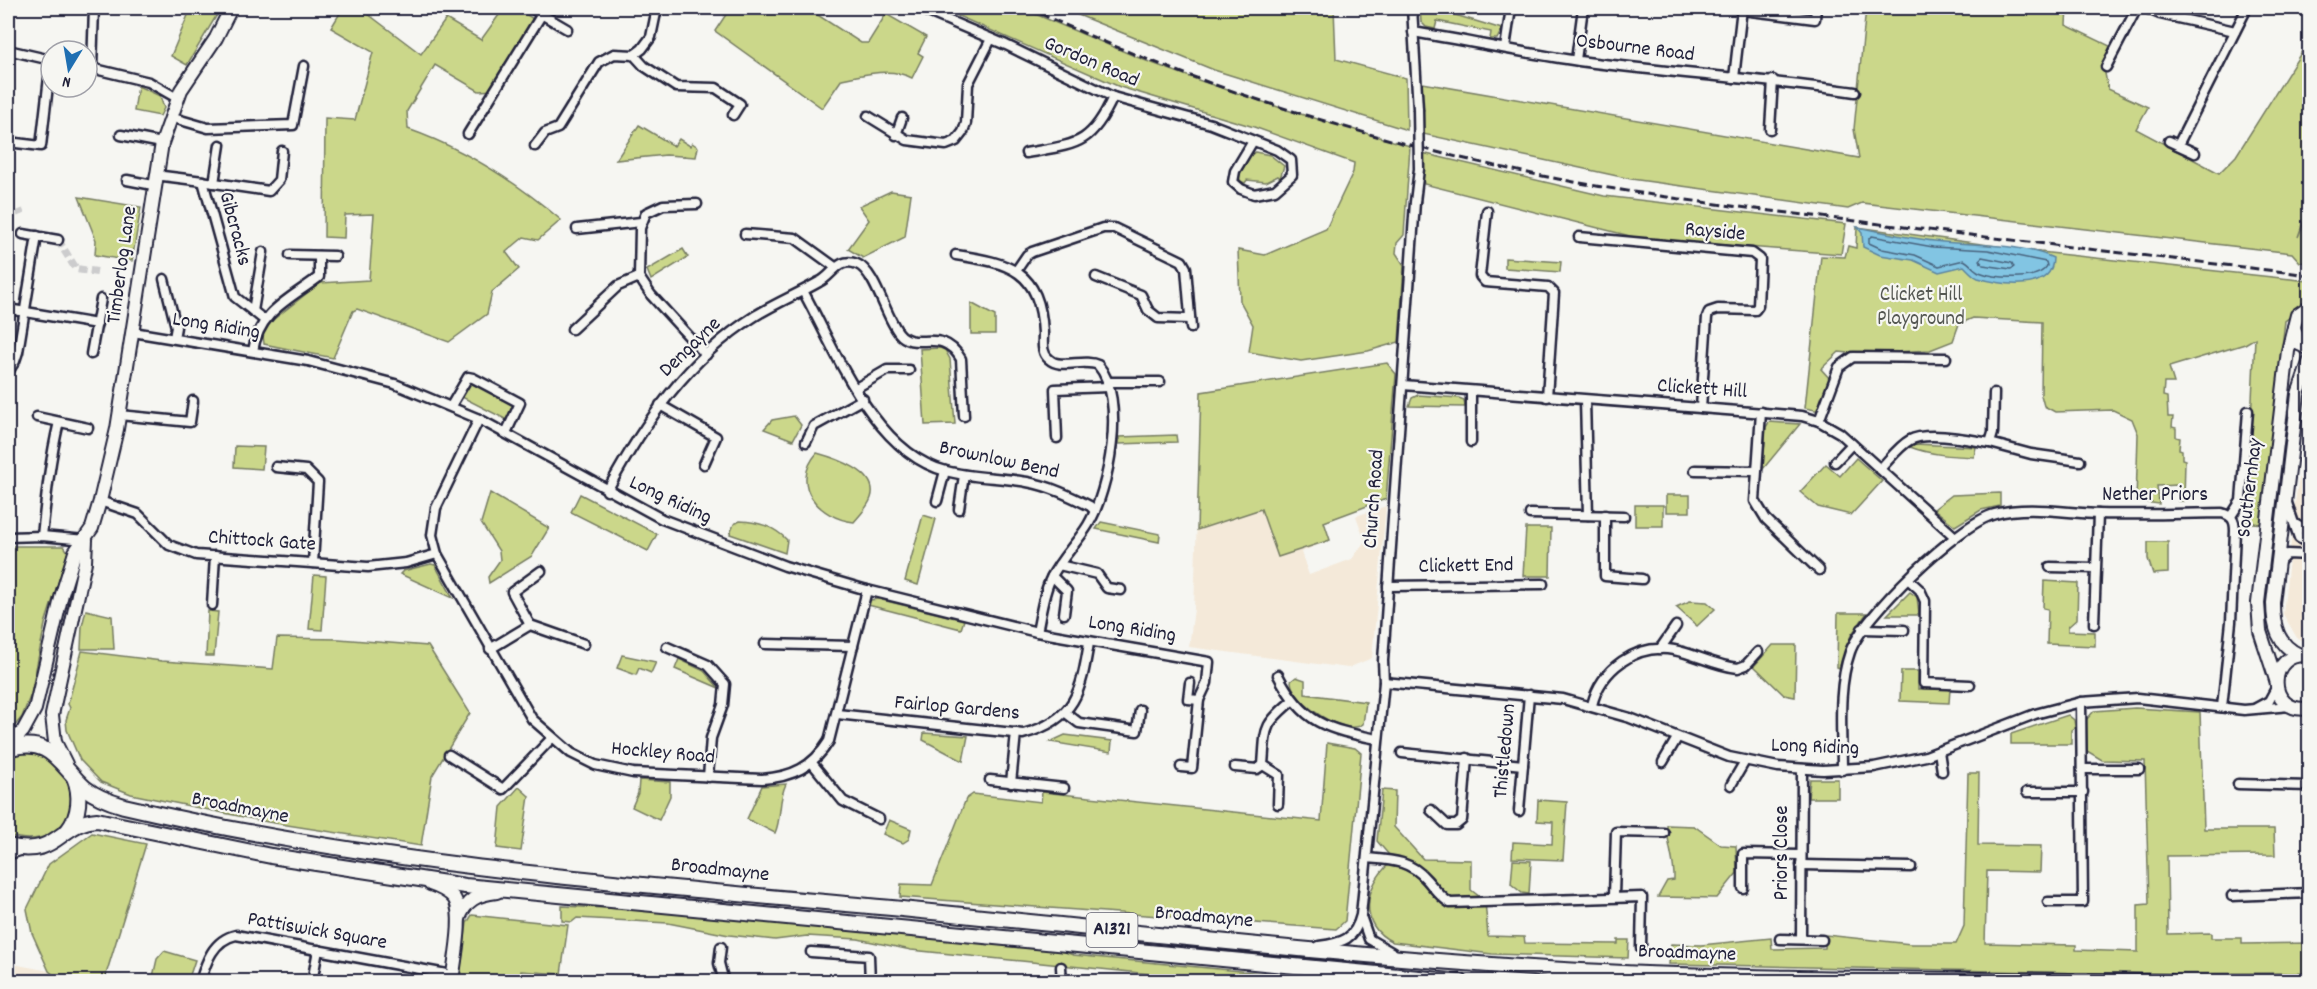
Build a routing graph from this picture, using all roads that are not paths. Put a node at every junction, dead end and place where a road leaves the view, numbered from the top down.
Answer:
1 (94, 8) edge
2 (231, 8) edge
3 (531, 8) edge
4 (657, 8) edge
5 (919, 8) edge
6 (1412, 8) edge
7 (1511, 8) edge
8 (1583, 8) edge
9 (1816, 8) edge
10 (2137, 8) edge
11 (2146, 8) edge
12 (2247, 8) edge
13 (1742, 9) edge
14 (542, 14) junction
15 (567, 29) dead end
16 (2235, 31) junction
17 (1413, 32) junction
18 (91, 39) edge
19 (991, 39) junction
20 (1505, 48) junction
21 (8, 50) edge
22 (634, 54) junction
23 (39, 57) edge
24 (1576, 60) junction
25 (304, 66) dead end
26 (2106, 67) dead end
27 (99, 70) edge
28 (1734, 78) junction
29 (1773, 80) junction
30 (1855, 92) dead end
31 (1113, 97) junction
32 (177, 98) junction
33 (46, 99) edge
34 (733, 115) dead end
35 (868, 116) dead end
36 (170, 117) junction
37 (902, 118) dead end
38 (1770, 129) dead end
39 (468, 134) dead end
40 (121, 135) dead end
41 (896, 135) junction
42 (1253, 141) junction
43 (2169, 141) dead end
44 (8, 142) edge
45 (162, 143) junction
46 (220, 145) dead end
47 (2178, 145) junction
48 (535, 146) dead end
49 (282, 151) dead end
50 (1026, 153) dead end
51 (2195, 153) dead end
52 (127, 180) dead end
53 (154, 180) junction
54 (201, 181) junction
55 (214, 183) junction
56 (696, 204) dead end
57 (1487, 211) dead end
58 (641, 222) junction
59 (577, 229) dead end
60 (22, 234) dead end
61 (745, 234) dead end
62 (37, 236) junction
63 (1579, 237) dead end
64 (57, 240) dead end
65 (263, 252) dead end
66 (290, 255) dead end
67 (956, 255) dead end
68 (319, 256) junction
69 (335, 256) dead end
70 (836, 267) junction
71 (1016, 271) junction
72 (639, 277) junction
73 (1096, 277) dead end
74 (164, 279) dead end
75 (803, 291) junction
76 (101, 299) dead end
77 (2310, 306) edge
78 (8, 309) edge
79 (253, 311) junction
80 (24, 312) junction
81 (263, 319) junction
82 (2294, 323) junction
83 (97, 324) junction
84 (572, 329) dead end
85 (133, 332) junction
86 (174, 338) junction
87 (2310, 349) edge
88 (253, 351) junction
89 (92, 354) dead end
90 (706, 355) junction
91 (1946, 358) dead end
92 (2310, 360) edge
93 (909, 370) dead end
94 (8, 372) edge
95 (1160, 381) dead end
96 (1108, 385) junction
97 (1403, 386) junction
98 (856, 388) junction
99 (1471, 391) junction
100 (1994, 393) dead end
101 (1547, 397) junction
102 (862, 399) junction
103 (1585, 400) junction
104 (193, 401) dead end
105 (660, 405) junction
106 (451, 406) junction
107 (1701, 408) junction
108 (2247, 411) dead end
109 (1761, 412) junction
110 (119, 415) junction
111 (963, 416) dead end
112 (37, 417) dead end
113 (479, 419) junction
114 (1819, 421) junction
115 (59, 422) junction
116 (88, 428) dead end
117 (506, 433) junction
118 (1057, 438) dead end
119 (806, 442) dead end
120 (1471, 442) dead end
121 (1990, 443) junction
122 (1852, 444) junction
123 (2080, 461) dead end
124 (1835, 462) dead end
125 (704, 464) dead end
126 (276, 467) dead end
127 (1880, 469) junction
128 (1695, 470) dead end
129 (945, 471) junction
130 (1756, 471) junction
131 (964, 475) junction
132 (607, 491) junction
133 (2285, 496) junction
134 (100, 501) junction
135 (937, 501) dead end
136 (959, 509) dead end
137 (1095, 511) junction
138 (1530, 514) dead end
139 (2098, 514) junction
140 (1588, 515) junction
141 (1605, 515) junction
142 (1624, 516) dead end
143 (2231, 516) junction
144 (2295, 523) junction
145 (2310, 528) edge
146 (2310, 533) edge
147 (42, 536) junction
148 (1954, 536) junction
149 (8, 537) edge
150 (86, 540) junction
151 (2310, 542) edge
152 (437, 554) junction
153 (2310, 555) edge
154 (215, 556) junction
155 (313, 563) junction
156 (1059, 564) junction
157 (2277, 566) junction
158 (2050, 567) dead end
159 (2095, 568) junction
160 (1819, 570) dead end
161 (541, 571) dead end
162 (1052, 576) junction
163 (1642, 579) dead end
164 (1910, 580) junction
165 (1543, 584) dead end
166 (1388, 586) junction
167 (867, 590) junction
168 (1121, 590) dead end
169 (212, 605) dead end
170 (1064, 614) dead end
171 (2094, 624) dead end
172 (530, 625) junction
173 (1676, 626) dead end
174 (1862, 629) junction
175 (1904, 630) dead end
176 (1037, 632) junction
177 (1089, 642) junction
178 (584, 644) dead end
179 (765, 644) dead end
180 (853, 646) junction
181 (667, 647) dead end
182 (1660, 648) junction
183 (490, 649) junction
184 (1758, 652) dead end
185 (2307, 656) edge
186 (1278, 675) dead end
187 (1384, 682) junction
188 (1190, 683) dead end
189 (2276, 684) junction
190 (1970, 685) dead end
191 (1529, 695) junction
192 (1199, 700) junction
193 (1292, 701) junction
194 (2081, 702) junction
195 (1592, 705) junction
196 (2222, 707) junction
197 (2302, 709) edge
198 (1140, 710) dead end
199 (2244, 710) junction
200 (1066, 713) junction
201 (837, 714) junction
202 (1016, 733) junction
203 (552, 738) junction
204 (1677, 738) junction
205 (1377, 739) junction
206 (8, 748) edge
207 (1939, 751) junction
208 (1402, 753) dead end
209 (449, 755) dead end
210 (1467, 758) junction
211 (1745, 761) junction
212 (1663, 762) dead end
213 (812, 763) junction
214 (1263, 765) junction
215 (1523, 765) junction
216 (1181, 767) dead end
217 (1235, 767) dead end
218 (1802, 769) junction
219 (2082, 769) junction
220 (70, 770) junction
221 (1842, 770) junction
222 (2139, 770) dead end
223 (1942, 771) dead end
224 (708, 777) junction
225 (990, 780) dead end
226 (1011, 783) junction
227 (2238, 784) dead end
228 (1731, 785) dead end
229 (2310, 786) edge
230 (1064, 788) dead end
231 (2027, 792) dead end
232 (2083, 792) junction
233 (1278, 804) dead end
234 (1431, 810) dead end
235 (1519, 811) dead end
236 (879, 819) dead end
237 (67, 832) junction
238 (1664, 833) dead end
239 (8, 846) edge
240 (31, 849) junction
241 (8, 855) edge
242 (1367, 858) junction
243 (1801, 860) junction
244 (1911, 867) dead end
245 (420, 880) junction
246 (1743, 888) dead end
247 (518, 891) junction
248 (2310, 893) edge
249 (1614, 896) junction
250 (2232, 896) dead end
251 (2048, 902) dead end
252 (1361, 915) junction
253 (459, 921) junction
254 (1801, 938) junction
255 (1780, 939) dead end
256 (1822, 940) dead end
257 (721, 946) dead end
258 (1299, 948) junction
259 (1641, 948) dead end
260 (318, 950) junction
261 (811, 952) dead end
262 (1417, 959) junction
263 (1061, 967) dead end
264 (1314, 969) junction
265 (452, 978) edge
266 (1419, 978) junction
267 (200, 981) edge
268 (312, 981) edge
269 (724, 981) edge
270 (870, 981) edge
271 (1062, 981) edge
272 (1348, 981) edge
273 (1386, 981) edge
274 (1461, 981) edge
275 (2171, 981) edge

1 - 18 street
2 - 32 street, Timberlog Lane
3 - 14 street
4 - 22 street
5 - 19 street, Gordon Road
6 - 17 street, Church Road
7 - 20 street
8 - 24 street
9 - 13 street
10 - 26 street
11 - 16 street
12 - 16 street
13 - 28 street
14 - 15 street
14 - 39 street
16 - 47 street
17 - 20 street, Osbourne Road
17 - 97 street, Church Road, bridge
19 - 31 street, Gordon Road
19 - 41 street
20 - 24 street, Osbourne Road
21 - 23 street
22 - 34 street
22 - 48 street
24 - 28 street, Osbourne Road
25 - 36 street
27 - 32 street
28 - 29 street, Osbourne Road
29 - 30 street, Osbourne Road
29 - 38 street
31 - 42 street, Gordon Road
31 - 50 street
32 - 36 street, Timberlog Lane
33 - 44 street
35 - 41 street
36 - 45 street, Timberlog Lane
37 - 41 street
40 - 45 street
42 - 42 street, Gordon Road
43 - 47 street
45 - 53 street, Timberlog Lane
46 - 55 street
47 - 51 street
49 - 55 street
52 - 53 street, Gibcracks
53 - 54 street, Gibcracks
53 - 85 street, Timberlog Lane
54 - 55 street
54 - 79 street, Gibcracks
56 - 58 street
57 - 101 street
58 - 59 street
58 - 72 street
60 - 62 street
61 - 70 street
62 - 64 street
62 - 80 street
63 - 107 street, Rayside
65 - 79 street
66 - 68 street
67 - 71 street
68 - 69 street
68 - 81 street
70 - 75 street, Dengayne
70 - 111 street
71 - 73 street
71 - 96 street
72 - 84 street
72 - 90 street
74 - 86 street
75 - 90 street, Dengayne
75 - 98 street, Brownlow Bend
76 - 83 street
77 - 82 street
78 - 80 street
79 - 81 street, Gibcracks
80 - 83 street
80 - 94 street
81 - 88 street
82 - 87 street
82 - 189 street, Southernhay
83 - 89 street
85 - 86 street, Long Riding
85 - 110 street, Timberlog Lane
86 - 88 street, Long Riding
88 - 106 street, Long Riding
90 - 105 street, Dengayne
91 - 114 street
92 - 133 street, Southernhay
93 - 98 street
95 - 96 street
96 - 118 street
96 - 137 street
97 - 99 street, Clickett Hill
97 - 166 street, Church Road
98 - 102 street, Brownlow Bend
99 - 101 street, Clickett Hill
99 - 120 street
100 - 121 street
101 - 103 street, Clickett Hill
102 - 119 street
102 - 129 street, Brownlow Bend
103 - 107 street, Clickett Hill
103 - 140 street
104 - 110 street
105 - 125 street
105 - 132 street, Dengayne
106 - 113 street, Long Riding
106 - 117 street
107 - 109 street, Clickett Hill
108 - 143 street
109 - 114 street, Clickett Hill
109 - 130 street
110 - 134 street, Timberlog Lane
112 - 115 street
113 - 117 street, Long Riding
113 - 152 street, Hockley Road
114 - 122 street, Clickett Hill
115 - 116 street
115 - 147 street
117 - 132 street, Long Riding
121 - 123 street
121 - 127 street
122 - 124 street
122 - 127 street, Clickett Hill
126 - 155 street
127 - 148 street, Clickett Hill
128 - 130 street
129 - 131 street, Brownlow Bend
129 - 135 street
130 - 160 street
131 - 136 street
131 - 137 street, Brownlow Bend
132 - 167 street, Long Riding
133 - 144 street
133 - 157 street, Southernhay
134 - 150 street, Timberlog Lane
134 - 154 street, Chittock Gate
137 - 156 street
138 - 140 street
139 - 143 street, Nether Priors
139 - 148 street, Nether Priors
139 - 159 street
140 - 141 street
141 - 142 street
141 - 163 street
143 - 196 street, Nether Priors
144 - 145 street
144 - 146 street
144 - 151 street
147 - 149 street
147 - 150 street
148 - 164 street, Nether Priors
150 - 206 street, Timberlog Lane
150 - 220 street, Timberlog Lane
152 - 155 street, Chittock Gate
152 - 183 street, Hockley Road
153 - 157 street
154 - 155 street, Chittock Gate
154 - 169 street
156 - 162 street
156 - 168 street
157 - 185 street, Southernhay
158 - 159 street
159 - 171 street
161 - 172 street
162 - 170 street
162 - 176 street
164 - 174 street, Nether Priors
164 - 190 street
165 - 166 street, Clickett End
166 - 187 street, Church Road
167 - 176 street, Long Riding
167 - 180 street, Hockley Road
172 - 178 street
172 - 183 street
173 - 182 street
174 - 175 street
174 - 221 street, Nether Priors
176 - 177 street, Long Riding
177 - 192 street, Long Riding
177 - 200 street, Fairlop Gardens
179 - 180 street
180 - 201 street, Hockley Road
181 - 224 street
182 - 184 street
182 - 195 street
183 - 203 street, Hockley Road
185 - 189 street
186 - 193 street
187 - 191 street, Long Riding
187 - 205 street, Church Road
188 - 192 street
189 - 197 street, Southernhay
189 - 199 street
191 - 195 street, Long Riding
191 - 215 street, Thistledown
192 - 216 street
193 - 205 street
193 - 214 street
194 - 196 street, Long Riding
194 - 207 street, Long Riding
194 - 219 street
195 - 204 street, Long Riding
196 - 199 street, Long Riding
197 - 199 street, Long Riding
198 - 200 street
200 - 202 street, Fairlop Gardens
201 - 202 street, Fairlop Gardens
201 - 213 street, Hockley Road
202 - 226 street
203 - 209 street
203 - 224 street, Hockley Road
204 - 211 street, Long Riding
204 - 212 street
205 - 242 street, Church Road
206 - 220 main road, Broadmayne / A1321
207 - 221 street, Long Riding
207 - 223 street
208 - 210 street
210 - 215 street
210 - 234 street
211 - 218 street, Long Riding
211 - 228 street
213 - 224 street, Hockley Road
213 - 236 street
214 - 217 street
214 - 233 street
215 - 235 street, Thistledown
218 - 221 street, Long Riding
218 - 243 street, Priors Close
219 - 222 street
219 - 232 street
220 - 237 main road
220 - 258 main road, Broadmayne / A1321
225 - 226 street
226 - 230 street
227 - 229 street
231 - 232 street
232 - 251 street
237 - 240 main road, Broadmayne / A1321
237 - 245 main road, Broadmayne / A1321
238 - 249 street
239 - 240 main road, Broadmayne / A1321
240 - 241 street
242 - 249 street
242 - 252 street, Church Road
243 - 244 street
243 - 246 street
243 - 254 street, Priors Close
245 - 247 main road, Broadmayne / A1321
245 - 253 street
247 - 253 street
247 - 264 main road, Broadmayne / A1321
248 - 250 street
249 - 259 street
252 - 258 street, Church Road
252 - 262 street
253 - 265 street
254 - 255 street
254 - 256 street
257 - 269 street
258 - 262 main road, Broadmayne / A1321
260 - 265 street, Pattiswick Square
260 - 267 street, Pattiswick Square
260 - 268 street
261 - 270 street
262 - 275 main road, Broadmayne / A1321
263 - 271 street
264 - 266 main road, Broadmayne / A1321
264 - 272 street
266 - 273 street
266 - 274 main road, Broadmayne / A1321

